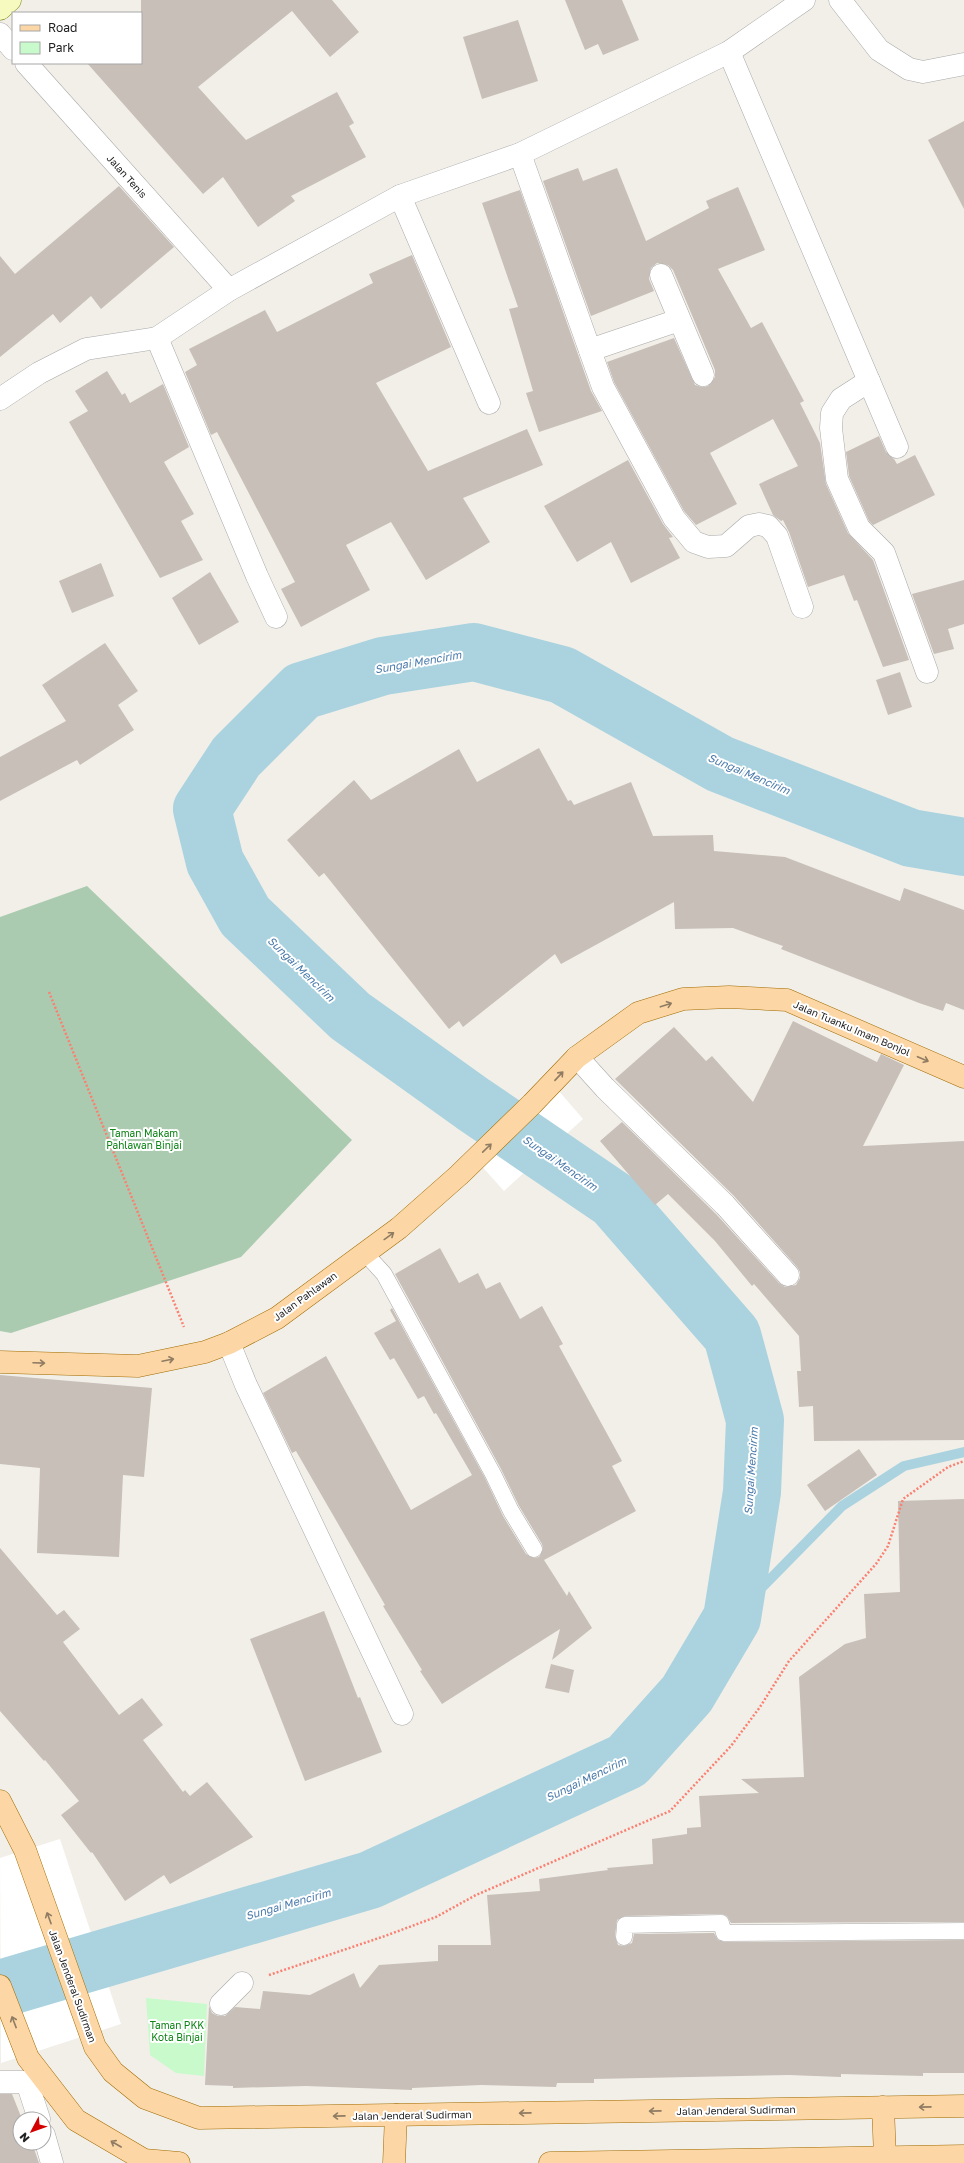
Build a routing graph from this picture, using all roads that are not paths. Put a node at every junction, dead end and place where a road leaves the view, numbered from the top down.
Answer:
1 (10, 0) edge
2 (804, 0) edge
3 (840, 0) edge
4 (0, 9) edge
5 (0, 34) edge
6 (12, 48) edge
7 (729, 52) junction
8 (27, 64) edge
9 (964, 64) edge
10 (520, 154) junction
11 (400, 196) junction
12 (661, 275) dead end
13 (229, 290) junction
14 (679, 320) junction
15 (157, 338) junction
16 (590, 350) junction
17 (702, 375) dead end
18 (869, 381) junction
19 (0, 399) edge
20 (489, 402) dead end
21 (897, 447) dead end
22 (802, 608) dead end
23 (276, 617) dead end
24 (927, 672) dead end
25 (577, 1057) junction
26 (964, 1077) edge
27 (532, 1104) joint
28 (365, 1253) junction
29 (788, 1275) dead end
30 (229, 1343) junction
31 (0, 1362) edge
32 (534, 1548) dead end
33 (402, 1714) dead end
34 (0, 1801) edge
35 (6, 1825) edge
36 (964, 1931) edge
37 (624, 1937) dead end
38 (242, 1983) road end
39 (0, 1986) edge
40 (221, 2004) dead end
41 (0, 2082) edge
42 (964, 2106) edge
43 (883, 2107) junction
44 (36, 2111) edge
45 (396, 2115) junction
46 (49, 2151) edge
47 (964, 2156) edge
48 (885, 2157) junction
49 (137, 2161) edge
50 (52, 2163) edge
51 (179, 2163) edge
52 (394, 2163) edge
53 (550, 2163) edge
54 (562, 2163) edge

1 - 4 street
2 - 7 street
3 - 9 street
5 - 6 street
7 - 10 street
7 - 18 street
8 - 13 street, Jalan Tenis
10 - 11 street
10 - 16 street
11 - 13 street
11 - 20 street
12 - 14 street
13 - 15 street
14 - 16 street
14 - 17 street
15 - 19 street
15 - 23 street
16 - 22 street
18 - 21 street
18 - 24 street
25 -> 26 main road, Jalan Tuanku Imam Bonjol
27 -> 25 main road, Jalan Tuanku Imam Bonjol
25 - 29 street
28 -> 27 main road, Jalan Pahlawan
28 - 30 main road, Jalan Pahlawan
28 - 32 lane
31 -> 30 main road, Jalan Pahlawan
30 - 33 street
34 - 35 main road, Jalan Jenderal Sudirman
45 -> 35 main road, Jalan Jenderal Sudirman
36 - 37 lane
38 - 40 street
49 -> 39 main road
41 - 44 street
42 -> 43 main road, Jalan Jenderal Sudirman
43 -> 45 main road, Jalan Jenderal Sudirman
43 - 48 main road
45 - 52 main road
46 - 50 street
47 - 48 main road
48 - 54 main road
49 - 51 main road
53 - 54 main road

